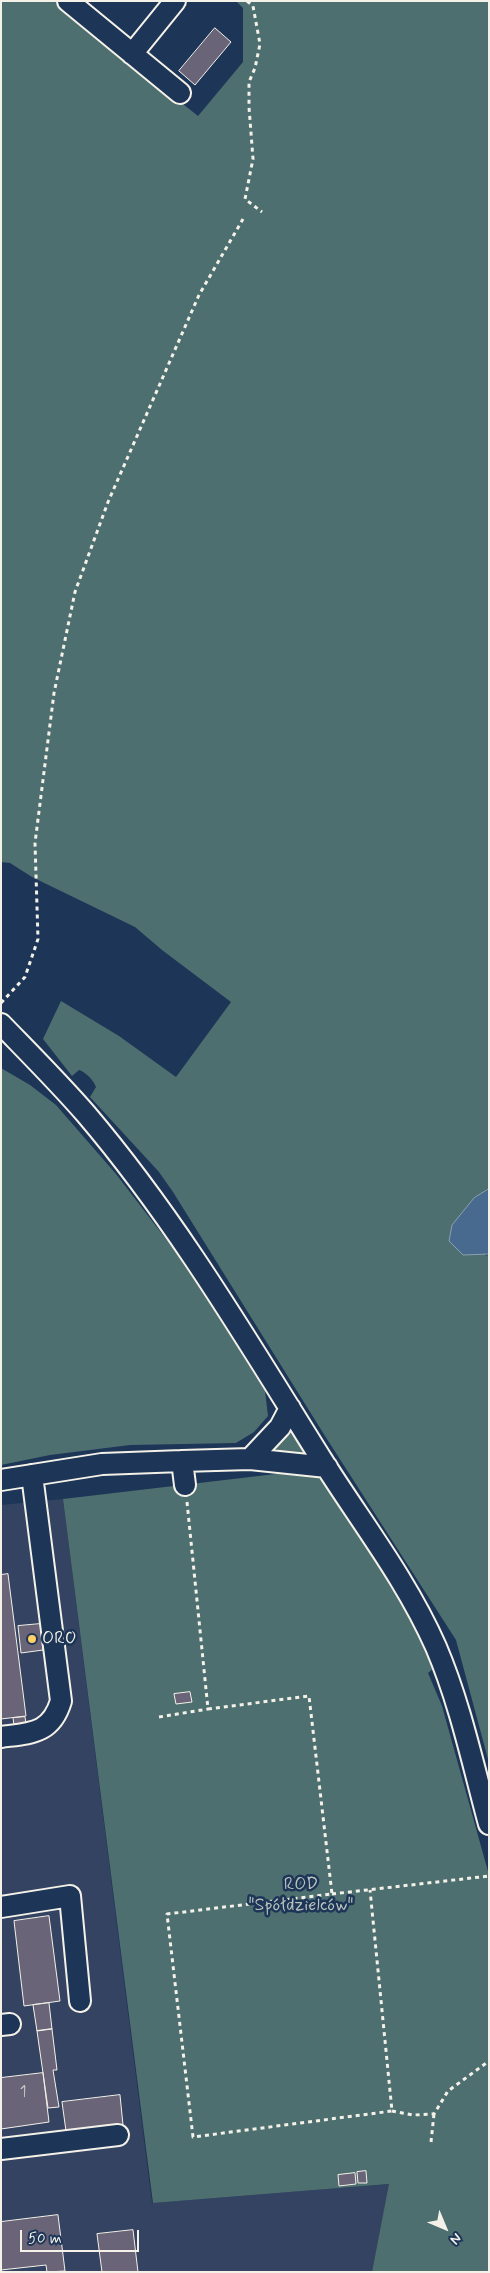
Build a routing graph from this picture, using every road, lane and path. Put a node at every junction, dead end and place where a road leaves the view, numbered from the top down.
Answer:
1 (68, 1) edge
2 (175, 1) edge
3 (247, 1) edge
4 (132, 54) junction
5 (180, 93) dead end
6 (262, 212) dead end
7 (243, 219) dead end
8 (1, 1003) edge
9 (1, 1024) edge
10 (290, 1408) junction
11 (250, 1460) junction
12 (182, 1461) junction
13 (327, 1467) junction
14 (32, 1475) junction
15 (1, 1480) edge
16 (185, 1485) joint
17 (208, 1709) junction
18 (159, 1717) dead end
19 (1, 1737) edge
20 (489, 1824) edge
21 (489, 1876) edge
22 (370, 1890) junction
23 (332, 1894) junction
24 (1, 1907) edge
25 (80, 2001) dead end
26 (489, 2061) edge
27 (392, 2111) junction
28 (434, 2114) junction
29 (118, 2135) dead end
30 (431, 2142) dead end
31 (1, 2150) edge

1 - 4 street
2 - 4 street
3 - 6 path
4 - 5 street
7 - 8 path
9 - 10 street
10 - 11 street
10 - 13 street
11 - 12 street
11 - 13 street
12 - 14 street
12 - 16 street
13 - 20 street
14 - 15 street
14 - 19 street
16 - 17 path
17 - 18 path
17 - 23 path
21 - 22 path
22 - 23 path
22 - 27 path
23 - 27 path
24 - 25 street
26 - 28 path
27 - 28 path
28 - 30 path
29 - 31 street

